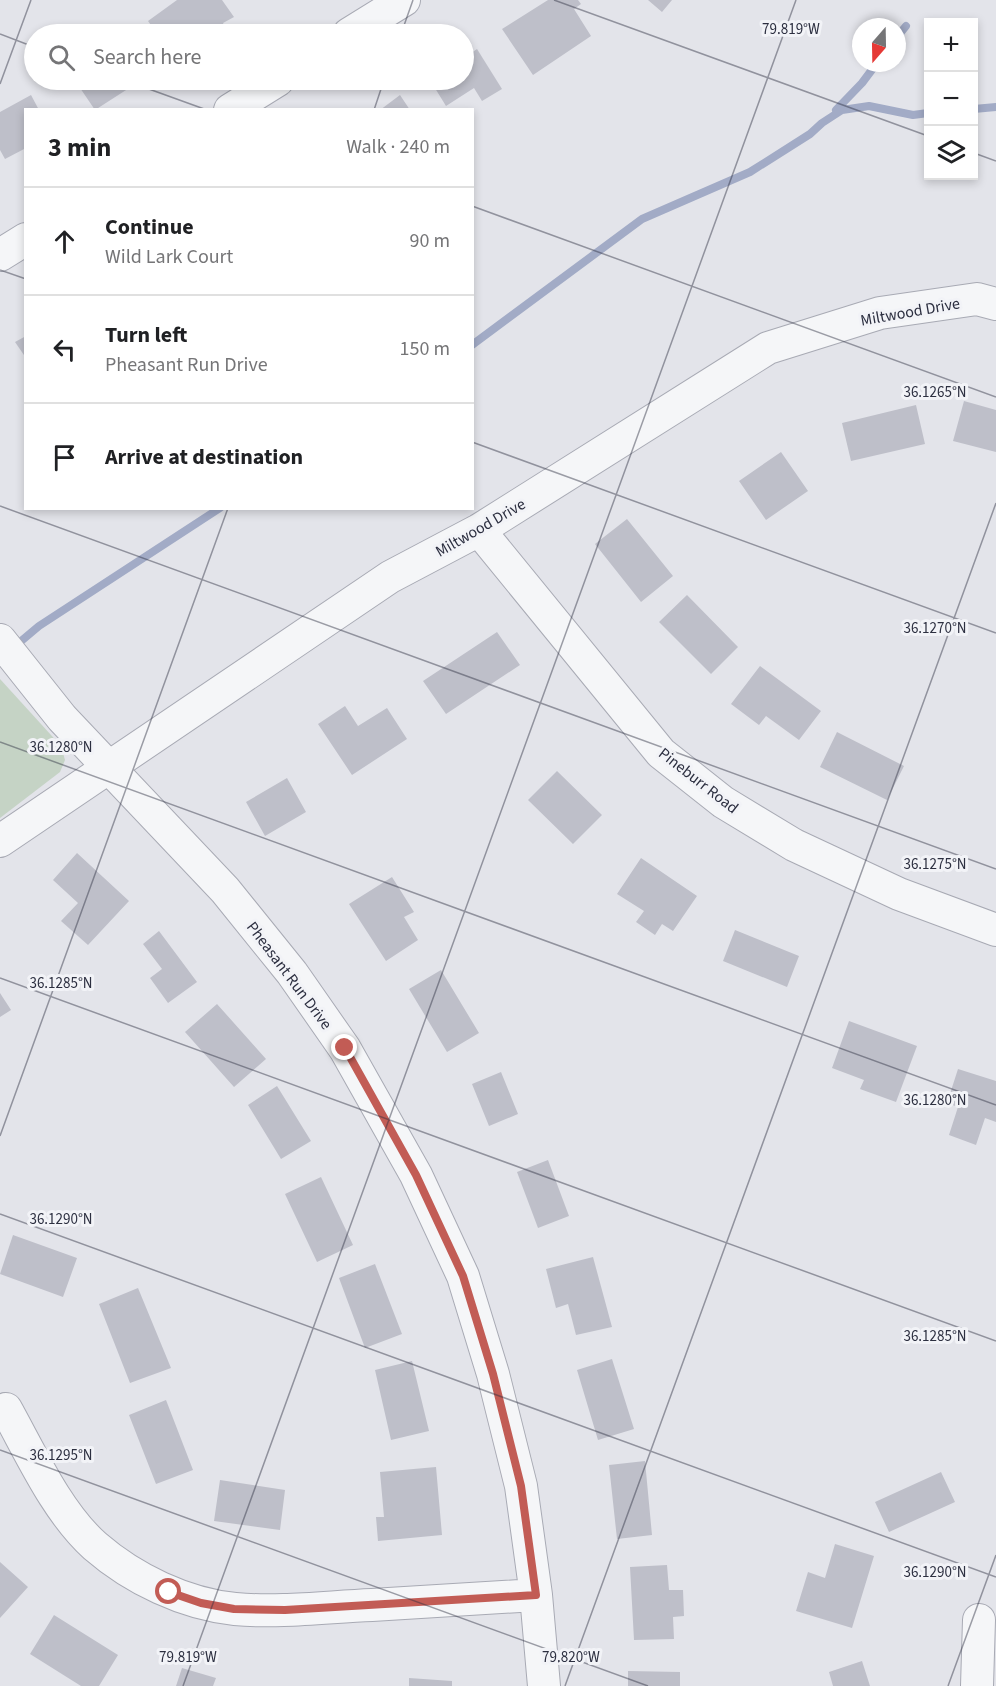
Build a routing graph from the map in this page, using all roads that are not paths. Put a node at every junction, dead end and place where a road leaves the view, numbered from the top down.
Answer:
1 (404, 0) edge
2 (365, 24) edge
3 (262, 90) edge
4 (233, 108) edge
5 (24, 240) edge
6 (0, 255) edge
7 (996, 304) edge
8 (479, 530) junction
9 (0, 640) edge
10 (109, 767) junction
11 (0, 841) edge
12 (996, 930) edge
13 (6, 1409) dead end
14 (536, 1595) junction
15 (980, 1620) dead end
16 (544, 1686) edge
17 (977, 1686) edge

1 - 2 street
3 - 4 street
5 - 6 street
7 - 8 street, Miltwood Drive
8 - 10 street, Miltwood Drive
8 - 12 street, Pineburr Road
9 - 10 street, Pheasant Run Drive
10 - 11 street, Miltwood Drive
10 - 14 street, Pheasant Run Drive
13 - 14 street
14 - 16 street, Pheasant Run Drive
15 - 17 street

